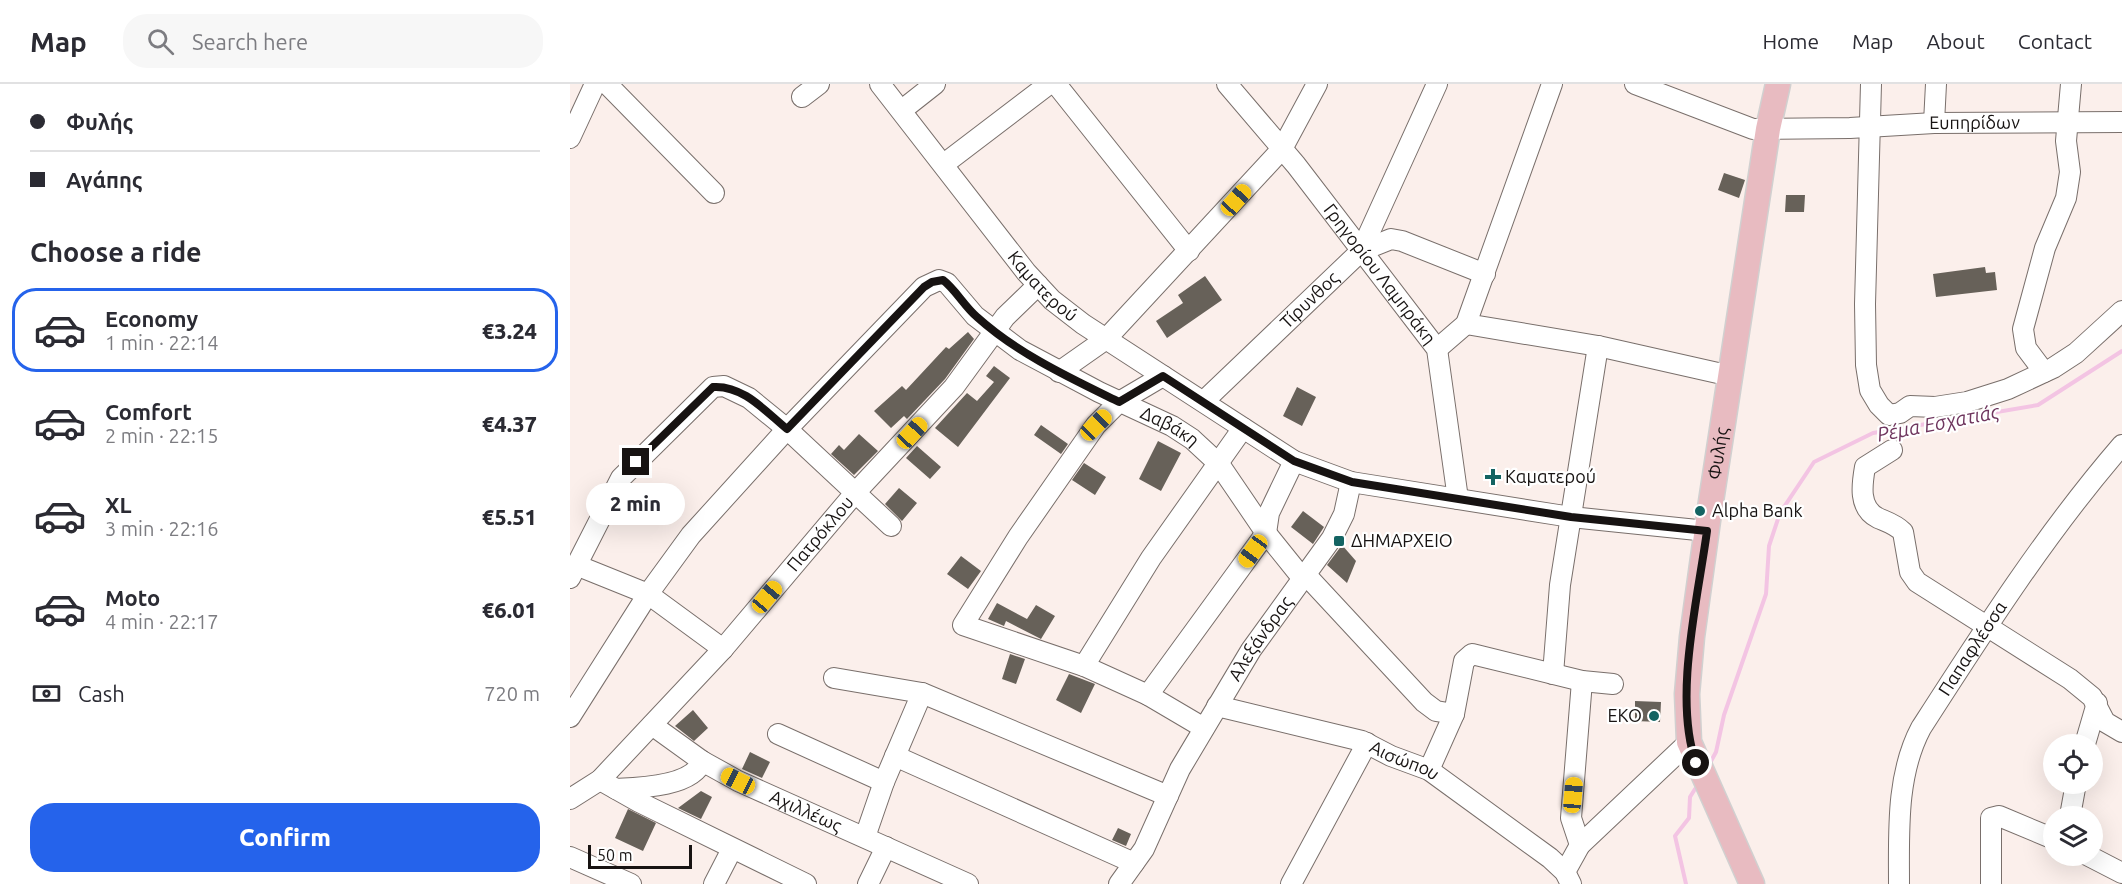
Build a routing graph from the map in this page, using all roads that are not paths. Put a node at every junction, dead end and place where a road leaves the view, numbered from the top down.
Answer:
1 (595, 84) edge
2 (607, 84) edge
3 (819, 84) edge
4 (880, 84) edge
5 (935, 84) edge
6 (1049, 84) edge
7 (1056, 84) edge
8 (1227, 84) edge
9 (1317, 84) edge
10 (1437, 84) edge
11 (1552, 84) edge
12 (1635, 84) edge
13 (1778, 84) edge
14 (1871, 84) edge
15 (1936, 84) edge
16 (2071, 84) edge
17 (802, 97) dead end
18 (902, 110) junction
19 (2070, 122) junction
20 (2122, 122) edge
21 (1934, 123) junction
22 (1869, 127) junction
23 (1768, 129) junction
24 (570, 138) edge
25 (1282, 149) junction
26 (944, 164) junction
27 (714, 193) dead end
28 (1189, 251) junction
29 (1361, 251) junction
30 (1485, 274) junction
31 (1038, 285) junction
32 (2122, 310) edge
33 (1466, 324) junction
34 (994, 332) junction
35 (1106, 339) junction
36 (1598, 346) junction
37 (1437, 349) junction
38 (1059, 372) junction
39 (2044, 372) junction
40 (1163, 376) junction
41 (1731, 376) junction
42 (1204, 401) junction
43 (1119, 402) junction
44 (1243, 428) junction
45 (787, 429) junction
46 (2122, 445) edge
47 (1892, 450) dead end
48 (1294, 461) junction
49 (1219, 464) junction
50 (1352, 482) junction
51 (855, 493) junction
52 (1458, 499) junction
53 (1571, 517) junction
54 (891, 526) dead end
55 (1707, 531) junction
56 (1266, 533) junction
57 (573, 572) edge
58 (1304, 577) junction
59 (648, 594) junction
60 (1987, 626) junction
61 (723, 649) junction
62 (1084, 666) junction
63 (1553, 674) junction
64 (834, 678) dead end
65 (1582, 681) junction
66 (1613, 684) dead end
67 (922, 693) junction
68 (1148, 695) junction
69 (2097, 703) junction
70 (1217, 706) junction
71 (1454, 714) junction
72 (570, 717) edge
73 (652, 725) junction
74 (1204, 728) junction
75 (2122, 732) edge
76 (778, 734) dead end
77 (2088, 734) edge
78 (1689, 742) junction
79 (1367, 743) junction
80 (895, 756) junction
81 (702, 761) junction
82 (1429, 771) junction
83 (884, 782) junction
84 (608, 784) junction
85 (1167, 796) junction
86 (570, 798) edge
87 (2043, 834) edge
88 (865, 837) junction
89 (1580, 845) junction
90 (886, 847) junction
91 (732, 849) junction
92 (570, 857) edge
93 (1134, 863) junction
94 (2103, 864) edge
95 (2122, 874) edge
96 (1568, 878) edge
97 (631, 884) edge
98 (714, 884) edge
99 (807, 884) edge
100 (868, 884) edge
101 (968, 884) edge
102 (1119, 884) edge
103 (1291, 884) edge
104 (1752, 884) edge
105 (1899, 884) edge
106 (1991, 884) edge
107 (2119, 884) edge

1 - 24 street
2 - 27 street
3 - 17 street
4 - 18 street, Καματερού
5 - 18 street
6 - 26 street
7 - 28 street
8 - 25 street, Γρηγορίου Λαμπράκη
9 - 25 street
10 - 29 street, Τίρυνθος
11 - 30 street
12 - 23 street, Ευπηρίδων
13 - 23 main road, Φυλής
14 - 22 street
15 - 21 street
16 - 19 street
18 - 26 street, Καματερού
19 - 20 street, Ευπηρίδων
19 - 21 street, Ευπηρίδων
19 - 39 street
21 - 22 street, Ευπηρίδων
22 - 23 street, Ευπηρίδων
22 - 39 street
23 - 41 main road, Φυλής
25 - 28 street
25 - 29 street, Γρηγορίου Λαμπράκη
26 - 31 street, Καματερού
28 - 35 street
29 - 30 street
29 - 37 street, Γρηγορίου Λαμπράκη
29 - 42 street, Τίρυνθος
30 - 33 street
31 - 34 street, Πατρόκλου
31 - 35 street, Καματερού
32 - 39 street
33 - 36 street
33 - 37 street
34 - 38 street, Δαβάκη
34 - 45 street, Δαβάκη
34 - 51 street, Πατρόκλου
35 - 38 street
35 - 40 street, Καματερού
36 - 41 street
36 - 53 street
37 - 52 street, Γρηγορίου Λαμπράκη
38 - 43 street, Δαβάκη
40 - 42 street, Καματερού
40 - 43 street
41 - 55 main road, Φυλής
42 - 44 street, Καματερού
43 - 49 street, Δαβάκη
43 - 62 street
44 - 48 street, Καματερού
44 - 49 street
45 - 51 street
45 - 57 street
45 - 59 street
46 - 60 street, Παπαφλέσσα
47 - 60 street
48 - 50 street, Καματερού
48 - 56 street
49 - 56 street, Δαβάκη
49 - 62 street
50 - 52 street, Καματερού
50 - 58 street, Αλεξάνδρας
51 - 54 street
51 - 61 street, Πατρόκλου
52 - 53 street, Καματερού
53 - 55 street, Καματερού
53 - 63 street
55 - 78 main road, Φυλής
56 - 58 street, Δαβάκη
56 - 68 street
57 - 59 street
58 - 70 street, Αλεξάνδρας
58 - 71 street, Δαβάκη
59 - 61 street
59 - 72 street
60 - 69 street
60 - 105 street, Παπαφλέσσα
61 - 73 street, Πατρόκλου
62 - 68 street
63 - 65 street
63 - 71 street
64 - 67 street
65 - 66 street
65 - 89 street
67 - 80 street
67 - 85 street
68 - 74 street
69 - 75 street
69 - 77 street
70 - 74 street, Αλεξάνδρας
70 - 79 street, Αισώπου
71 - 82 street
73 - 81 street, Αχιλλέως
73 - 84 street, Πατρόκλου
74 - 85 street, Αλεξάνδρας
76 - 83 street
78 - 89 street
78 - 104 main road, Φυλής
79 - 82 street, Αισώπου
79 - 103 street
80 - 83 street
80 - 93 street
81 - 84 street
81 - 88 street, Αχιλλέως
82 - 96 street, Αισώπου
83 - 88 street
84 - 86 street, Πατρόκλου
84 - 91 street
85 - 93 street, Αλεξάνδρας
87 - 106 street
88 - 90 street, Αχιλλέως
89 - 96 street
90 - 100 street
90 - 101 street, Αχιλλέως
91 - 98 street
91 - 99 street
92 - 97 street
93 - 102 street, Αλεξάνδρας
94 - 95 street
95 - 107 street

